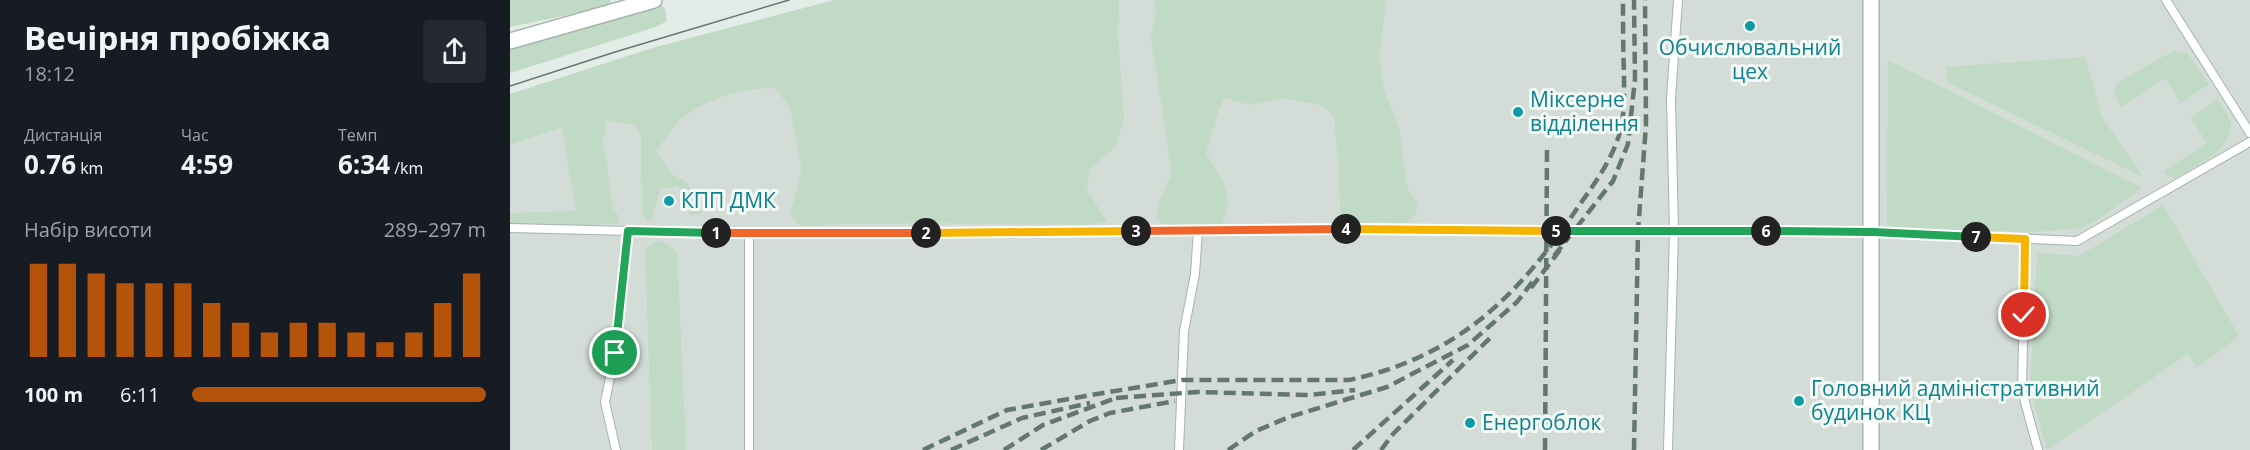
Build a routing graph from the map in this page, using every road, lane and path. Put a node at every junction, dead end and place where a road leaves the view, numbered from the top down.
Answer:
1 (654, 0) edge
2 (1678, 0) edge
3 (1871, 0) edge
4 (2166, 0) edge
5 (510, 40) edge
6 (2250, 133) edge
7 (2250, 142) edge
8 (510, 228) edge
9 (1198, 230) junction
10 (628, 231) junction
11 (1674, 231) junction
12 (1873, 232) junction
13 (749, 234) junction
14 (2025, 239) junction
15 (616, 450) edge
16 (749, 450) edge
17 (1179, 450) edge
18 (1668, 450) edge
19 (1871, 450) edge
20 (2038, 450) edge

1 - 5 street
2 - 11 lane
3 - 12 street
4 - 6 lane
7 - 14 lane
8 - 10 lane
9 - 11 lane
9 - 13 lane
9 - 17 lane
10 - 13 lane
10 - 15 lane
11 - 12 lane
11 - 18 lane
12 - 14 lane
12 - 19 street
13 - 16 lane
14 - 20 lane

